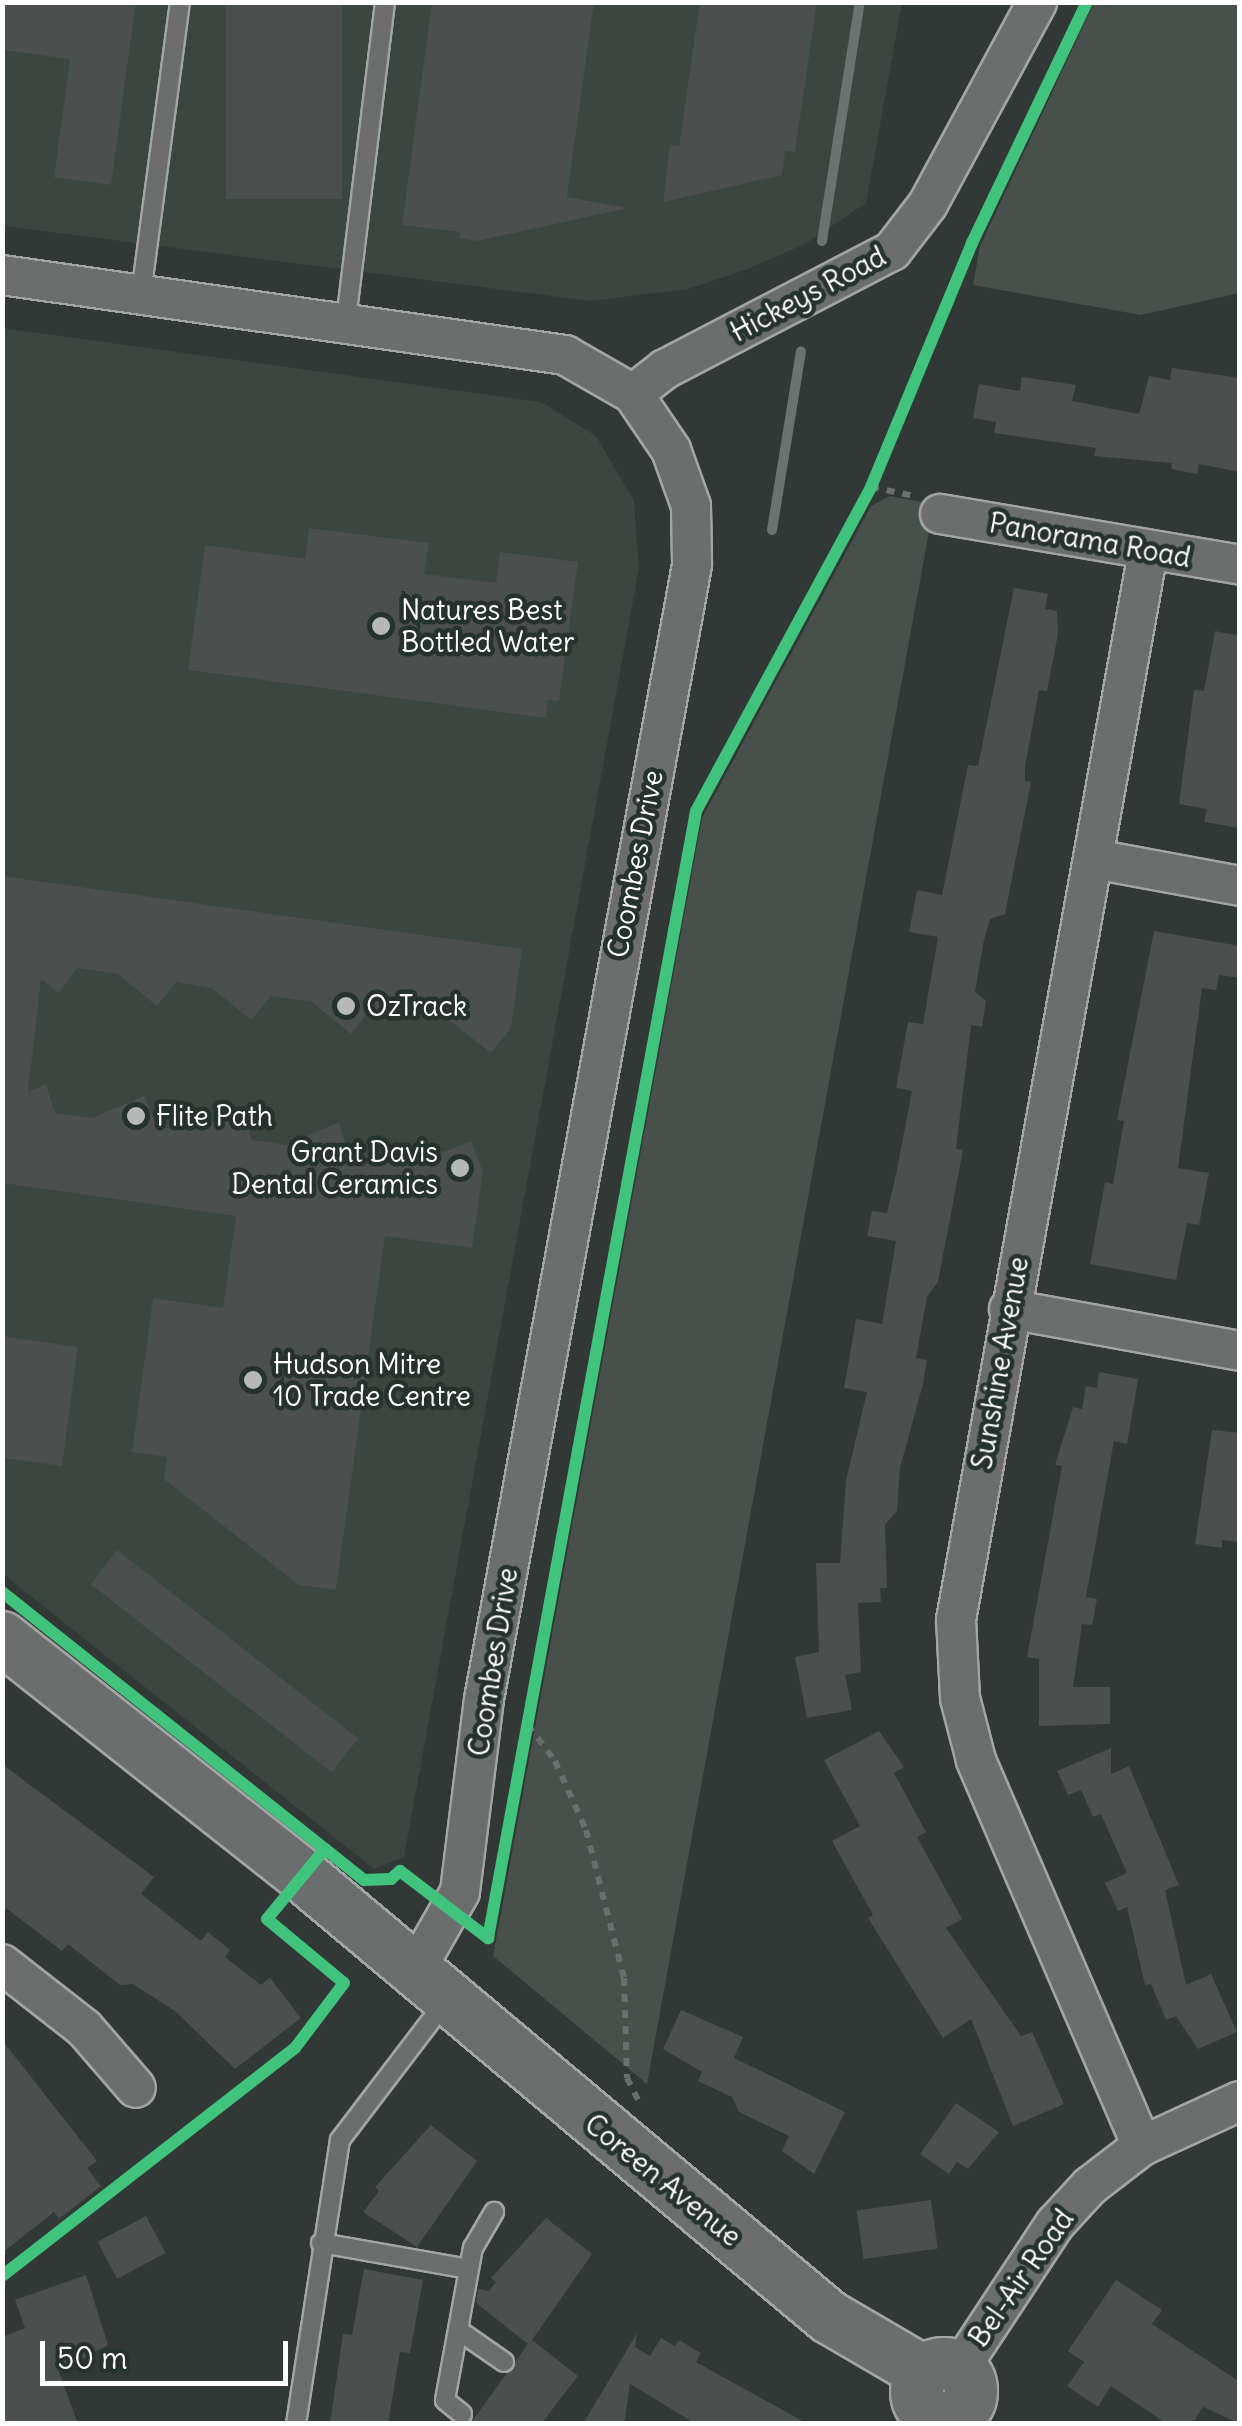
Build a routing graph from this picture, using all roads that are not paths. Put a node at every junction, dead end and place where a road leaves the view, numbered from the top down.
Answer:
1 (180, 2) edge
2 (385, 2) edge
3 (1037, 2) edge
4 (2, 276) edge
5 (141, 294) junction
6 (346, 320) junction
7 (633, 394) junction
8 (940, 514) dead end
9 (1148, 552) junction
10 (1240, 565) edge
11 (1094, 860) junction
12 (1240, 886) edge
13 (1009, 1309) junction
14 (1240, 1351) edge
15 (2, 1638) edge
16 (2, 1677) edge
17 (2, 1964) edge
18 (429, 1988) junction
19 (136, 2088) dead end
20 (1240, 2101) edge
21 (1142, 2146) junction
22 (494, 2212) dead end
23 (321, 2243) junction
24 (468, 2269) junction
25 (458, 2330) junction
26 (504, 2362) dead end
27 (959, 2393) edge
28 (462, 2414) dead end
29 (296, 2424) edge

1 - 5 lane
2 - 6 lane
3 - 7 street, Hickeys Road
4 - 5 street, Coombes Drive
5 - 6 street, Coombes Drive
6 - 7 street, Coombes Drive
7 - 18 street, Coombes Drive
8 - 9 street, Panorama Road
9 - 10 street, Panorama Road
9 - 11 street, Sunshine Avenue
11 - 12 street
11 - 13 street, Sunshine Avenue
13 - 14 street
13 - 21 street, Sunshine Avenue
15 - 18 street, Coreen Avenue
16 - 18 street, Coreen Avenue
17 - 19 street
18 - 23 lane
18 - 27 street, Coreen Avenue
20 - 21 street, Bel-Air Road
21 - 27 street, Bel-Air Road
22 - 24 lane
23 - 24 lane
23 - 29 lane
24 - 25 lane
25 - 26 lane
25 - 28 lane

